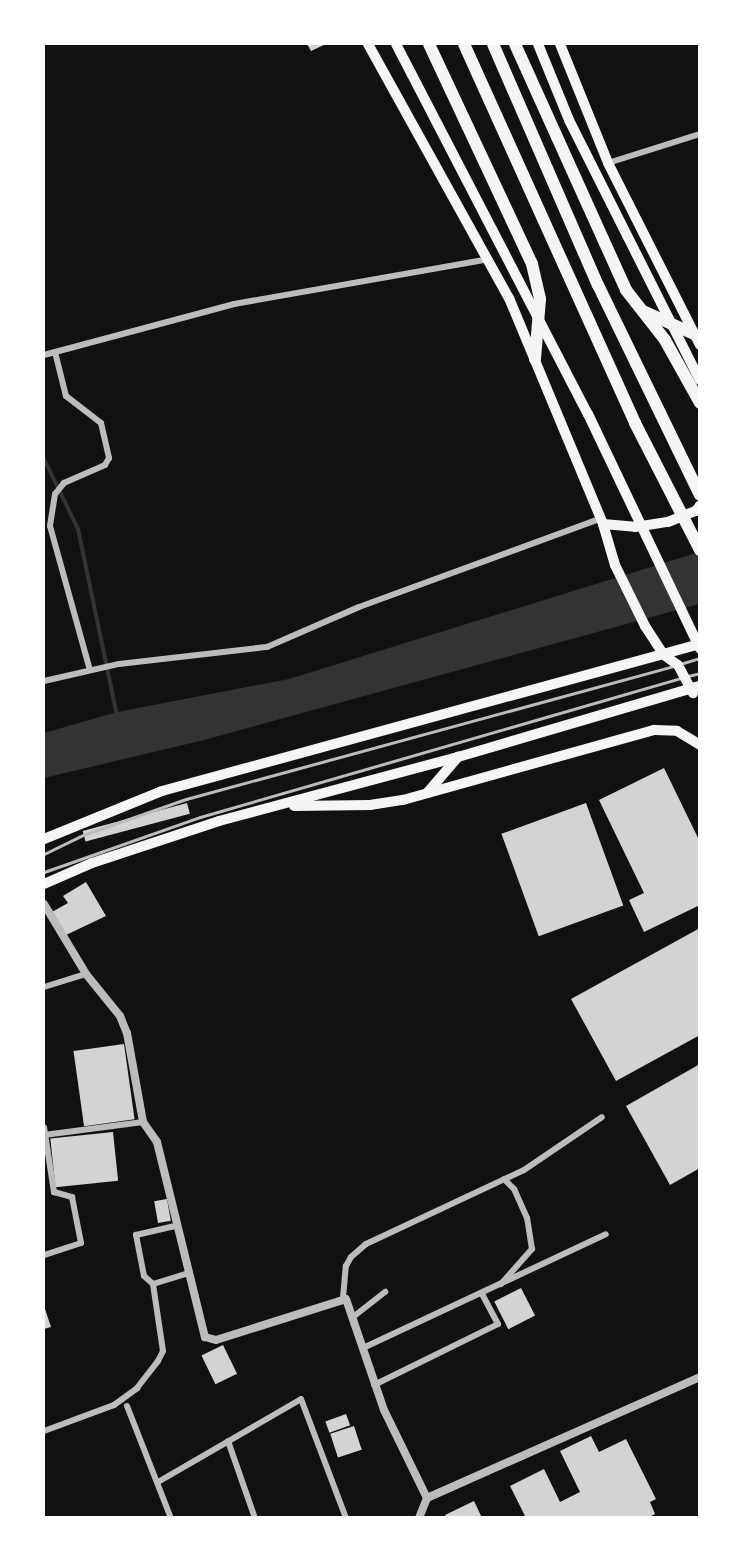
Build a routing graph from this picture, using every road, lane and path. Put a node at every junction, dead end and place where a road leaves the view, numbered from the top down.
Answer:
1 (368, 44) edge
2 (396, 44) edge
3 (429, 44) edge
4 (464, 44) edge
5 (493, 44) edge
6 (515, 44) edge
7 (538, 44) edge
8 (560, 44) edge
9 (699, 134) edge
10 (608, 163) junction
11 (488, 259) junction
12 (642, 310) junction
13 (697, 339) edge
14 (55, 352) junction
15 (44, 355) edge
16 (535, 358) junction
17 (699, 381) edge
18 (699, 403) edge
19 (699, 495) edge
20 (699, 509) edge
21 (602, 521) junction
22 (699, 550) edge
23 (699, 644) edge
24 (699, 649) edge
25 (664, 655) junction
26 (699, 658) edge
27 (678, 665) junction
28 (90, 670) junction
29 (699, 673) edge
30 (685, 677) junction
31 (44, 681) edge
32 (695, 689) edge
33 (699, 744) edge
34 (458, 757) junction
35 (427, 794) junction
36 (260, 808) junction
37 (44, 839) edge
38 (44, 854) edge
39 (44, 872) edge
40 (44, 884) edge
41 (44, 904) edge
42 (86, 974) junction
43 (44, 987) edge
44 (603, 1117) dead end
45 (142, 1122) junction
46 (44, 1132) edge
47 (504, 1179) junction
48 (175, 1226) junction
49 (606, 1234) dead end
50 (44, 1255) edge
51 (188, 1274) junction
52 (153, 1284) junction
53 (500, 1285) junction
54 (385, 1292) dead end
55 (482, 1294) junction
56 (343, 1298) junction
57 (353, 1317) junction
58 (363, 1348) junction
59 (699, 1377) edge
60 (375, 1384) junction
61 (127, 1406) dead end
62 (44, 1431) edge
63 (228, 1441) junction
64 (158, 1482) junction
65 (427, 1498) junction
66 (171, 1518) edge
67 (255, 1518) edge
68 (346, 1518) edge
69 (419, 1518) edge

1 - 11 main road
2 - 24 main road
3 - 16 highway
4 - 22 highway
5 - 19 highway
6 - 12 highway
7 - 17 main road
8 - 10 main road
9 - 10 street
10 - 13 main road
11 - 14 street
11 - 16 main road
12 - 13 highway
12 - 18 highway
14 - 15 street
14 - 28 street
16 - 21 main road
20 - 21 main road
21 - 25 main road
21 - 28 street
23 - 25 main road
25 - 27 main road
25 - 37 main road
26 - 27 lane
27 - 30 main road
27 - 38 lane
28 - 31 street
29 - 30 lane
30 - 32 main road
30 - 39 lane
32 - 34 main road
33 - 35 main road
34 - 35 main road
34 - 36 main road
35 - 36 main road
36 - 40 main road
41 - 42 street
42 - 43 street
42 - 45 street
44 - 47 street
45 - 46 street
45 - 48 street
46 - 50 street
47 - 53 street
47 - 56 street
48 - 51 street
48 - 52 street
49 - 53 street
51 - 52 street
51 - 56 street
52 - 62 street
53 - 55 street
54 - 57 street
55 - 58 street
55 - 60 street
56 - 57 street
57 - 58 street
58 - 60 street
59 - 65 street
60 - 65 street
61 - 64 street
63 - 64 street
63 - 67 street
63 - 68 street
64 - 66 street
65 - 69 street

